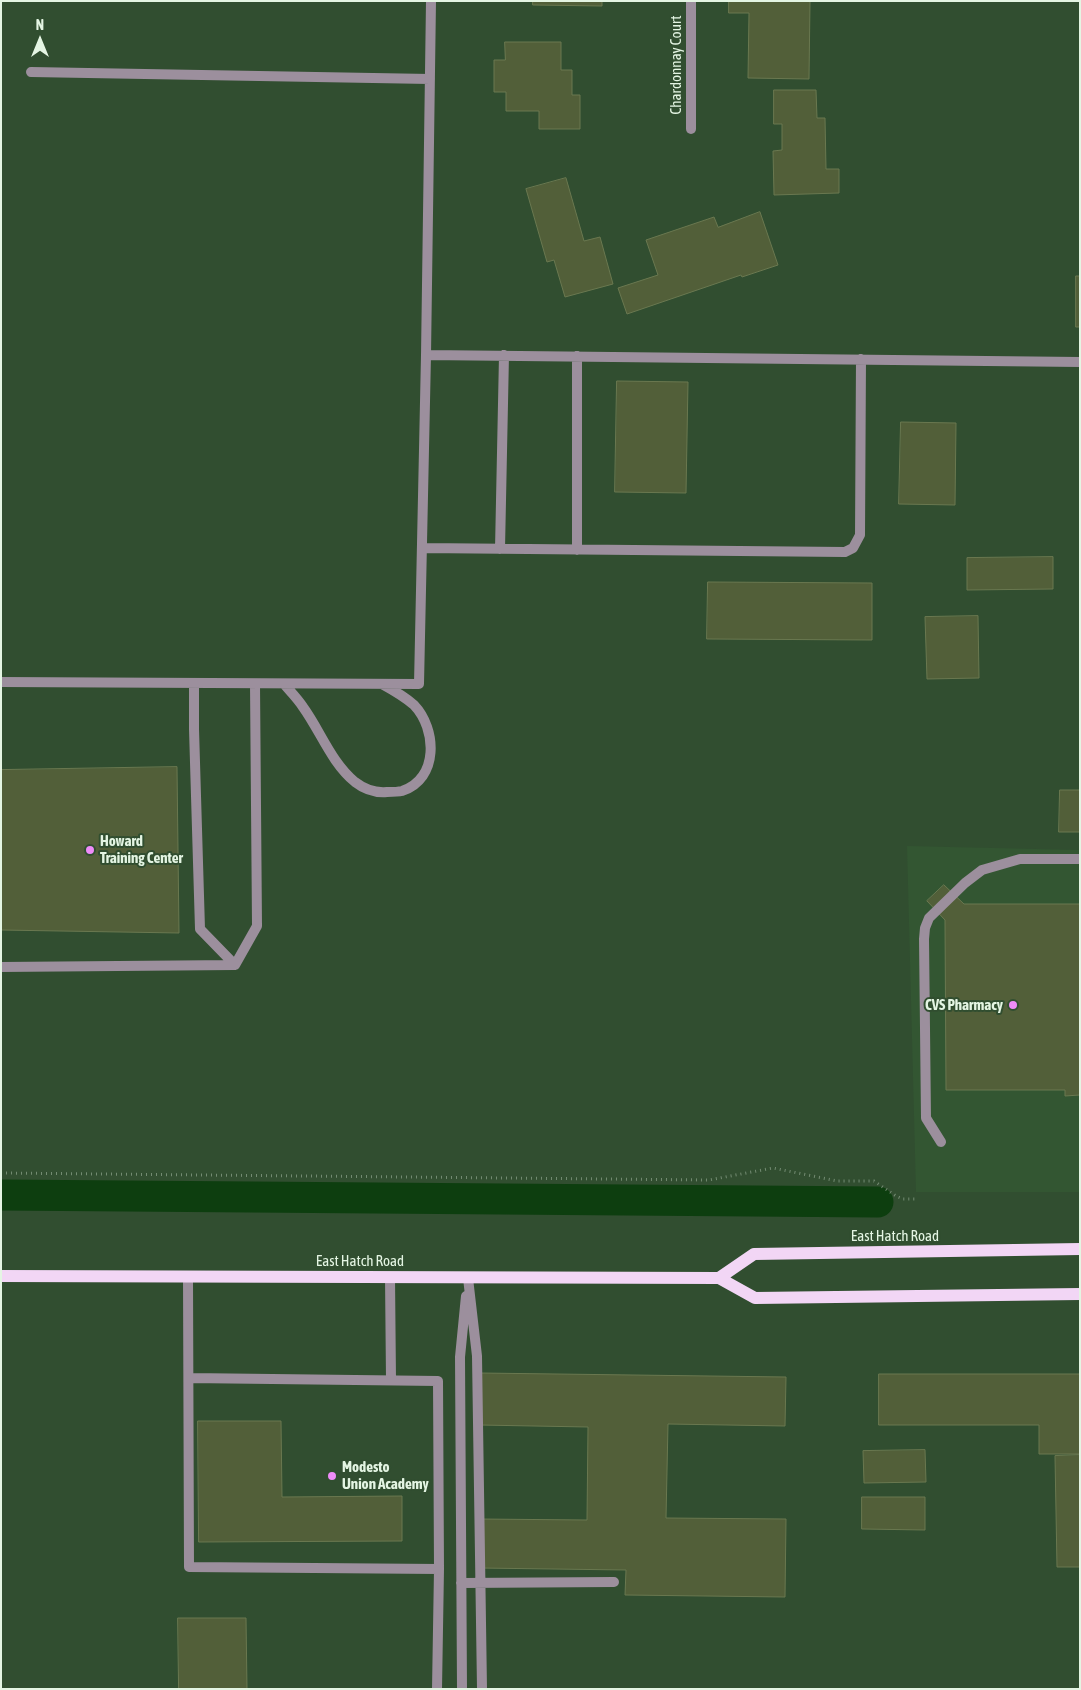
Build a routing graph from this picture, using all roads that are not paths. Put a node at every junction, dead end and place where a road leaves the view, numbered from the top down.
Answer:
1 (431, 1) edge
2 (691, 1) edge
3 (31, 72) dead end
4 (430, 79) junction
5 (691, 129) dead end
6 (426, 354) junction
7 (504, 354) junction
8 (577, 356) junction
9 (860, 360) junction
10 (1080, 362) edge
11 (422, 548) junction
12 (500, 549) junction
13 (577, 550) junction
14 (1, 682) edge
15 (194, 682) junction
16 (255, 684) junction
17 (284, 684) junction
18 (381, 684) junction
19 (1080, 859) edge
20 (234, 965) junction
21 (1, 967) edge
22 (942, 1142) dead end
23 (1080, 1249) edge
24 (1, 1276) edge
25 (188, 1277) junction
26 (390, 1277) junction
27 (468, 1278) junction
28 (719, 1278) junction
29 (1080, 1294) edge
30 (189, 1378) junction
31 (390, 1380) junction
32 (439, 1569) junction
33 (614, 1582) dead end
34 (461, 1583) junction
35 (480, 1583) junction
36 (438, 1689) edge
37 (462, 1689) edge
38 (482, 1689) edge

1 - 4 street
2 - 5 street, Chardonnay Court
3 - 4 street
4 - 6 street
6 - 7 street
6 - 11 street
7 - 8 street
7 - 12 street
8 - 9 street
8 - 13 street
9 - 10 street
9 - 13 street
11 - 12 street
11 - 18 street
12 - 13 street
14 - 15 street
15 - 16 street
15 - 20 street
16 - 17 street
16 - 20 street
17 - 18 street
17 - 18 street
19 - 22 street
20 - 21 street
23 - 28 main road, East Hatch Road
24 - 25 main road, East Hatch Road
25 - 26 main road, East Hatch Road
25 - 30 street
26 - 27 main road, East Hatch Road
26 - 31 street
27 - 28 main road, East Hatch Road
27 - 34 street
27 - 35 street
28 - 29 main road, East Hatch Road
30 - 31 street
30 - 32 street
31 - 32 street
32 - 36 street
33 - 35 street
34 - 35 street
34 - 37 street
35 - 38 street

